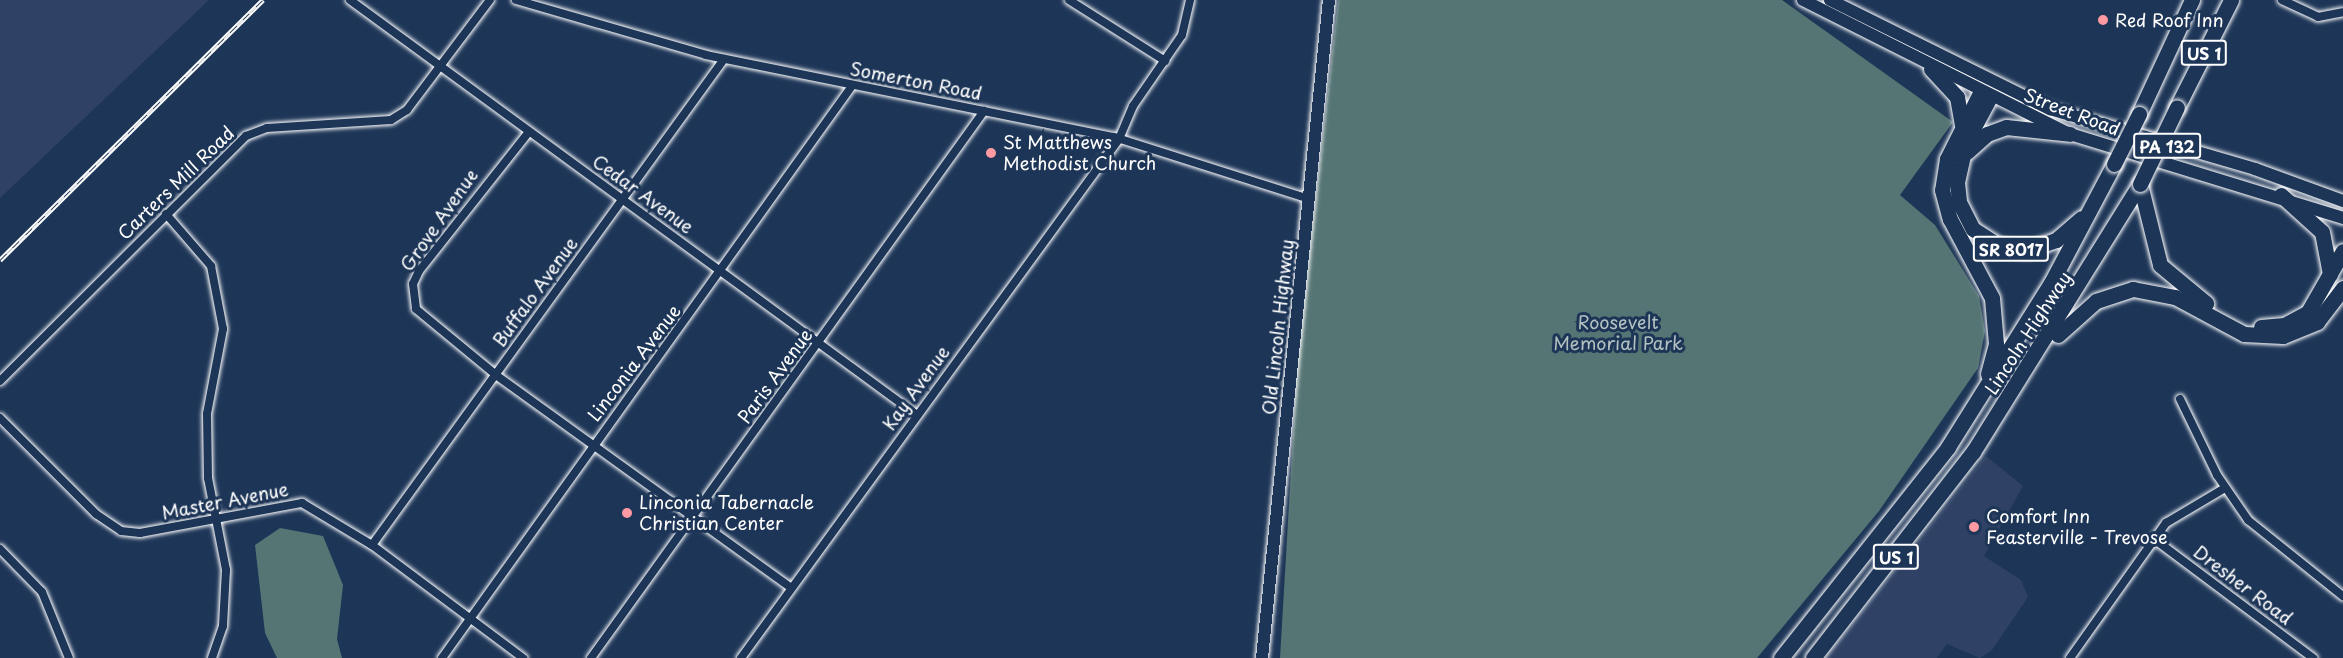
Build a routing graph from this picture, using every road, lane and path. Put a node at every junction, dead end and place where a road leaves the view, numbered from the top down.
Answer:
1 (350, 0) edge
2 (490, 0) edge
3 (516, 0) edge
4 (1069, 0) edge
5 (1190, 0) edge
6 (1329, 0) edge
7 (1803, 0) edge
8 (1830, 0) edge
9 (2192, 0) edge
10 (2231, 0) edge
11 (2282, 0) edge
12 (2343, 12) edge
13 (724, 59) junction
14 (1165, 61) junction
15 (440, 69) junction
16 (1931, 69) junction
17 (1994, 81) junction
18 (852, 86) junction
19 (1985, 95) junction
20 (984, 111) junction
21 (1961, 130) junction
22 (528, 133) junction
23 (2070, 134) junction
24 (1119, 139) junction
25 (1959, 172) junction
26 (2140, 184) junction
27 (2281, 195) junction
28 (1309, 199) junction
29 (2096, 199) junction
30 (622, 200) junction
31 (2343, 201) edge
32 (166, 214) junction
33 (2343, 218) edge
34 (2343, 251) edge
35 (721, 271) junction
36 (2338, 285) edge
37 (819, 343) junction
38 (496, 375) junction
39 (2024, 376) junction
40 (0, 381) edge
41 (1983, 392) junction
42 (2180, 399) dead end
43 (917, 415) junction
44 (0, 418) edge
45 (595, 444) junction
46 (2225, 488) junction
47 (694, 516) junction
48 (216, 519) junction
49 (2154, 539) junction
50 (372, 545) junction
51 (0, 549) edge
52 (791, 588) junction
53 (2343, 596) edge
54 (470, 619) junction
55 (2072, 655) edge
56 (69, 658) edge
57 (212, 658) edge
58 (441, 658) edge
59 (523, 658) edge
60 (591, 658) edge
61 (741, 658) edge
62 (1262, 658) edge
63 (1781, 658) edge
64 (1813, 658) edge
65 (2082, 658) edge
66 (2313, 658) edge

1 - 15 street, Cedar Avenue
2 - 15 street, Carters Mill Road
3 - 13 street, Somerton Road
4 - 14 street
5 - 14 street, Kay Avenue
6 - 28 main road, Old Lincoln Highway
7 - 16 main road, Street Road / PA 132
8 - 17 main road, Street Road / PA 132
9 - 29 highway, Lincoln Highway / US 1, bridge
10 - 26 highway, Lincoln Highway / US 1, bridge
11 - 12 street
13 - 18 street, Somerton Road
13 - 30 street, Buffalo Avenue
14 - 24 street, Kay Avenue
15 - 22 street, Cedar Avenue
15 - 32 street, Carters Mill Road
16 - 19 main road, Street Road / PA 132
16 - 21 highway
17 - 19 main road
17 - 31 main road, Street Road / PA 132
18 - 20 street, Somerton Road
18 - 35 street, Linconia Avenue
19 - 21 highway
19 - 23 main road, Street Road / PA 132
19 - 25 highway
20 - 24 street, Somerton Road
20 - 37 street, Paris Avenue
21 - 41 highway
22 - 30 street, Cedar Avenue
22 - 38 street, Grove Avenue
23 - 25 highway, SR 8017
23 - 27 main road, Street Road / PA 132
24 - 28 street, Somerton Road
24 - 43 street, Kay Avenue
25 - 29 highway, SR 8017
26 - 36 highway
26 - 39 highway, Lincoln Highway / US 1
27 - 33 main road, Street Road / PA 132
27 - 36 highway
28 - 62 main road, Old Lincoln Highway
29 - 41 highway, Lincoln Highway / US 1
30 - 35 street, Cedar Avenue
30 - 38 street, Buffalo Avenue
32 - 40 street, Carters Mill Road
32 - 48 street
34 - 36 highway
35 - 37 street, Cedar Avenue
35 - 45 street, Linconia Avenue
36 - 39 highway
37 - 43 street, Cedar Avenue
37 - 47 street, Paris Avenue
38 - 45 street
38 - 50 street, Buffalo Avenue
39 - 64 highway, Lincoln Highway / US 1
41 - 63 highway, Lincoln Highway / US 1
42 - 46 street
43 - 52 street, Kay Avenue
44 - 48 street, Master Avenue
45 - 47 street
45 - 54 street, Linconia Avenue
46 - 49 street
46 - 53 street
47 - 52 street
47 - 60 street, Paris Avenue
48 - 50 street, Master Avenue
48 - 57 street
49 - 55 street
49 - 66 street, Dresher Road
50 - 54 street, Master Avenue
51 - 56 street
52 - 61 street, Kay Avenue
54 - 58 street, Linconia Avenue
54 - 59 street, Master Avenue
55 - 65 street

